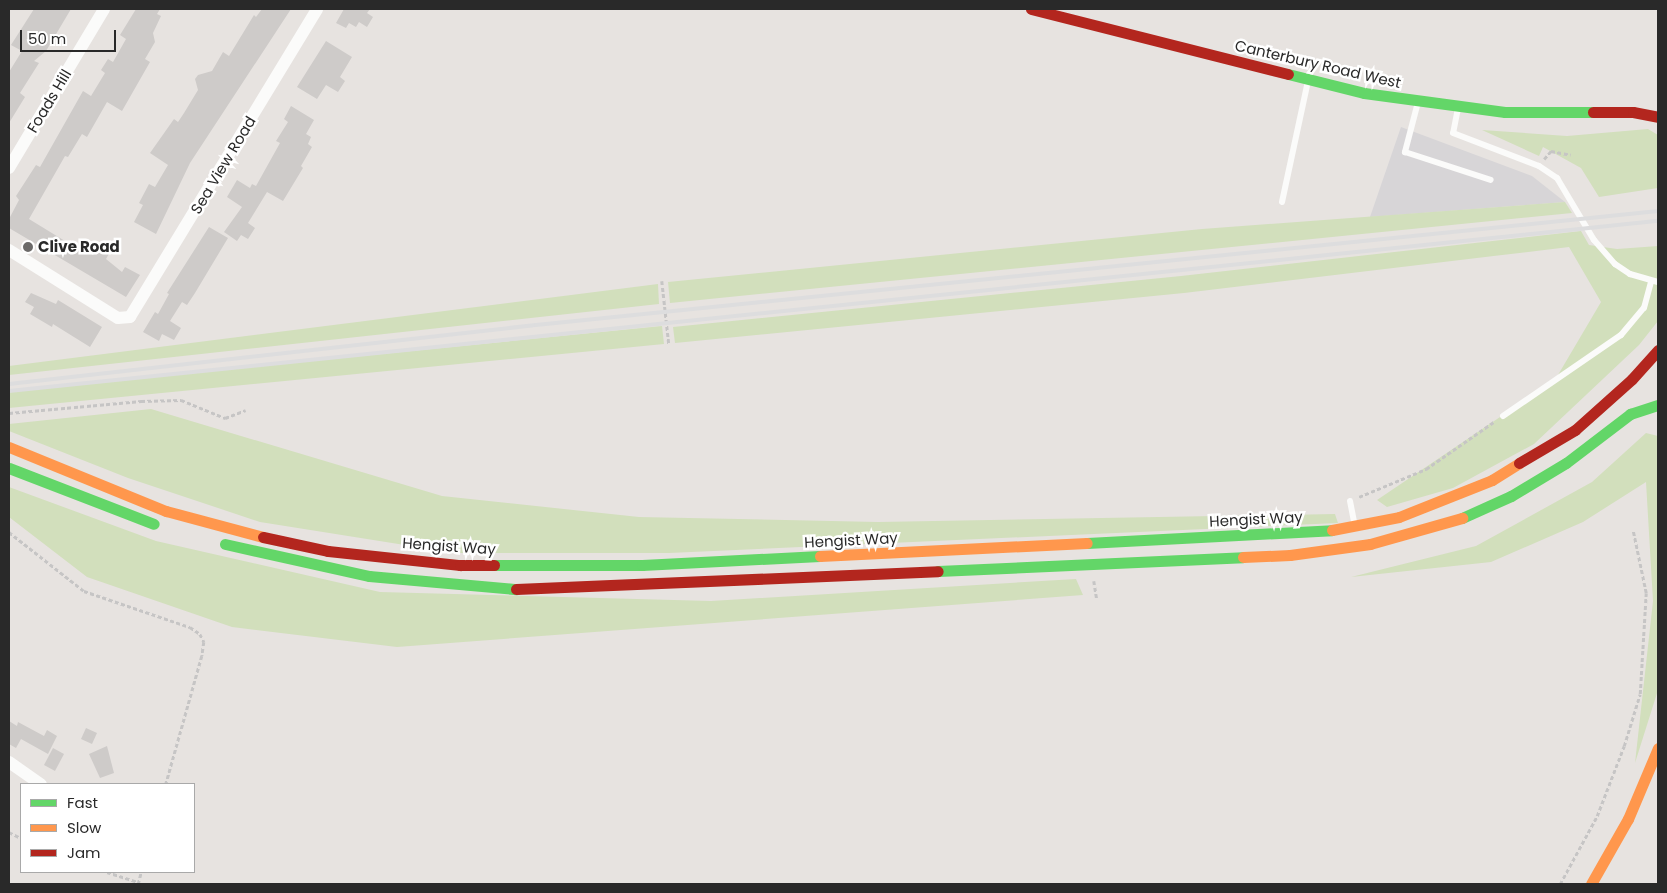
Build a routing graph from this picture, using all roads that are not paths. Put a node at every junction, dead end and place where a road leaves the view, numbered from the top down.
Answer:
1 (104, 9) edge
2 (317, 9) edge
3 (1032, 9) edge
4 (1308, 80) junction
5 (1418, 102) junction
6 (1658, 102) edge
7 (1458, 108) junction
8 (1633, 112) junction
9 (1658, 117) edge
10 (9, 168) edge
11 (1491, 180) dead end
12 (1282, 202) dead end
13 (9, 250) edge
14 (1651, 282) junction
15 (1658, 282) edge
16 (1658, 350) edge
17 (1658, 405) edge
18 (1502, 416) road end
19 (9, 447) edge
20 (9, 468) edge
21 (1350, 501) road end
22 (1355, 526) junction
23 (169, 528) dead end
24 (216, 541) dead end
25 (1658, 748) edge
26 (9, 762) edge
27 (40, 783) edge
28 (1591, 884) edge

1 - 10 street, Foads Hill
2 - 13 street, Sea View Road
3 - 4 main road, Canterbury Road West
4 - 5 main road, Canterbury Road West
4 - 12 lane
5 - 7 main road, Canterbury Road West
5 - 11 lane
6 - 8 main road, Canterbury Road West
7 - 8 main road, Canterbury Road West
7 - 14 lane
8 - 9 main road, Canterbury Road West
14 - 15 lane
14 - 18 lane
16 - 22 main road, Hengist Way
17 - 24 main road
19 - 22 main road, Hengist Way
20 - 23 main road
21 - 22 lane
25 - 28 main road
26 - 27 street

